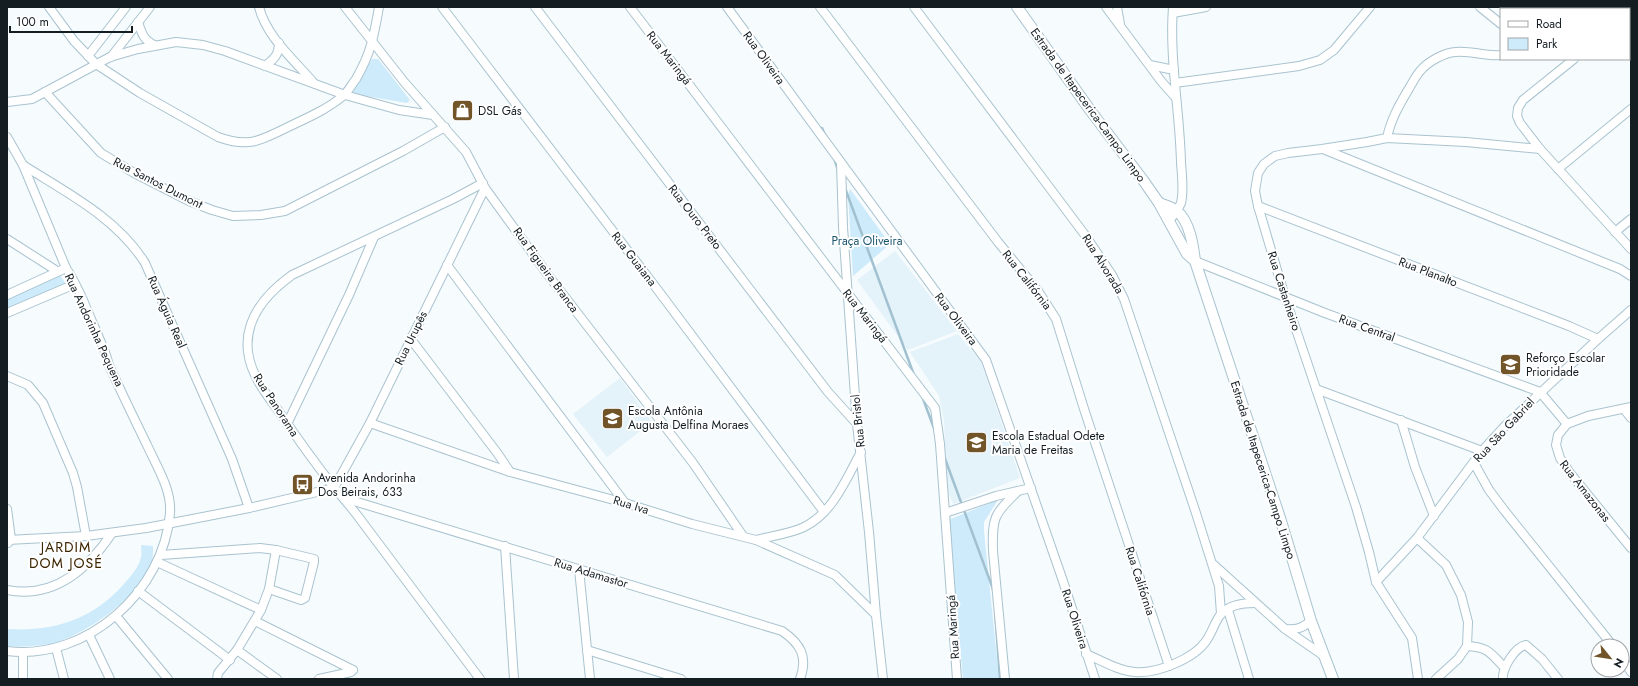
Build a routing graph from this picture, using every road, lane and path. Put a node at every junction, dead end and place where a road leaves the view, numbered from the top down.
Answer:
1 (49, 7) edge
2 (126, 7) edge
3 (150, 7) edge
4 (259, 7) edge
5 (345, 7) edge
6 (379, 7) edge
7 (442, 7) edge
8 (535, 7) edge
9 (630, 7) edge
10 (727, 7) edge
11 (820, 7) edge
12 (914, 7) edge
13 (1017, 7) edge
14 (1106, 7) edge
15 (1117, 7) edge
16 (1206, 7) edge
17 (1370, 7) edge
18 (1480, 7) edge
19 (1173, 10) edge
20 (138, 22) junction
21 (1500, 23) edge
22 (1120, 24) junction
23 (279, 43) junction
24 (373, 44) junction
25 (154, 45) junction
26 (1500, 55) edge
27 (88, 56) junction
28 (110, 57) junction
29 (1573, 60) edge
30 (96, 64) junction
31 (1150, 65) junction
32 (265, 66) junction
33 (1174, 70) junction
34 (314, 82) junction
35 (1175, 83) junction
36 (46, 92) junction
37 (345, 95) junction
38 (1176, 98) junction
39 (7, 102) edge
40 (1631, 109) edge
41 (433, 115) junction
42 (445, 127) junction
43 (7, 137) edge
44 (1387, 138) junction
45 (1322, 149) junction
46 (1540, 149) junction
47 (841, 163) junction
48 (23, 165) junction
49 (1558, 168) junction
50 (484, 185) junction
51 (1160, 203) junction
52 (1258, 206) junction
53 (1177, 211) junction
54 (1631, 219) edge
55 (1169, 221) junction
56 (1615, 232) junction
57 (374, 237) junction
58 (7, 239) edge
59 (1631, 249) edge
60 (1195, 261) junction
61 (447, 265) junction
62 (66, 268) junction
63 (57, 271) junction
64 (1631, 276) edge
65 (75, 284) junction
66 (848, 294) junction
67 (7, 295) edge
68 (1285, 296) junction
69 (1631, 310) edge
70 (7, 313) edge
71 (410, 338) junction
72 (1598, 339) junction
73 (7, 376) edge
74 (1316, 389) junction
75 (1540, 392) junction
76 (1628, 408) edge
77 (1631, 418) edge
78 (1401, 420) junction
79 (370, 423) junction
80 (287, 424) junction
81 (857, 424) junction
82 (1567, 424) junction
83 (1482, 451) junction
84 (860, 452) junction
85 (1474, 463) junction
86 (510, 472) junction
87 (334, 488) junction
88 (1030, 488) junction
89 (1018, 491) junction
90 (344, 498) junction
91 (625, 503) junction
92 (249, 508) junction
93 (7, 509) edge
94 (824, 512) junction
95 (945, 513) junction
96 (1434, 516) junction
97 (168, 525) junction
98 (112, 533) junction
99 (86, 536) junction
100 (743, 536) junction
101 (1417, 538) junction
102 (756, 540) junction
103 (8, 541) edge
104 (505, 546) junction
105 (1631, 548) edge
106 (276, 550) junction
107 (159, 558) junction
108 (1212, 564) junction
109 (579, 569) junction
110 (1376, 582) junction
111 (269, 589) junction
112 (7, 590) edge
113 (138, 591) junction
114 (1255, 602) junction
115 (261, 610) junction
116 (1225, 612) junction
117 (876, 615) junction
118 (116, 616) junction
119 (255, 621) junction
120 (1311, 622) junction
121 (1285, 629) junction
122 (88, 635) junction
123 (1606, 638) edge
124 (1467, 646) junction
125 (56, 648) junction
126 (237, 650) junction
127 (587, 650) junction
128 (7, 651) edge
129 (23, 652) junction
130 (1086, 654) junction
131 (1324, 656) junction
132 (230, 660) junction
133 (1169, 666) junction
134 (1505, 668) junction
135 (23, 679) edge
136 (64, 679) edge
137 (110, 679) edge
138 (168, 679) edge
139 (216, 679) edge
140 (277, 679) edge
141 (321, 679) edge
142 (480, 679) edge
143 (514, 679) edge
144 (590, 679) edge
145 (681, 679) edge
146 (800, 679) edge
147 (883, 679) edge
148 (957, 679) edge
149 (1005, 679) edge
150 (1095, 679) edge
151 (1249, 679) edge
152 (1333, 679) edge
153 (1418, 679) edge
154 (1436, 679) edge
155 (1503, 679) edge
156 (1558, 679) edge

1 - 27 street
2 - 27 street
3 - 20 street
4 - 23 street
5 - 24 street, Rua Figueira Branca
6 - 24 street
7 - 94 street, Rua Guaiana
8 - 81 street, Rua Ouro Preto
9 - 66 street, Rua Maringá
10 - 47 street, Rua Oliveira
11 - 133 street, Rua Califórnia
12 - 108 street, Rua Alvorada
13 - 51 main road, Estrada de Itapecerica-Campo Limpo
14 - 22 street
15 - 22 street
16 - 19 street
17 - 35 street
18 - 21 street
19 - 33 street
20 - 25 street
20 - 28 street
22 - 31 street
23 - 32 street
23 - 34 street
24 - 37 street
24 - 41 street, Rua Figueira Branca
25 - 28 street
25 - 32 street
26 - 44 street
27 - 30 street
28 - 30 street
29 - 46 street
30 - 36 street
30 - 37 street
31 - 33 street
31 - 38 street
32 - 34 street
33 - 35 street
34 - 37 street
35 - 38 street
36 - 39 street
36 - 42 street, Rua Santos Dumont
37 - 41 street
38 - 53 street
40 - 49 street
41 - 42 street, Rua Figueira Branca
42 - 50 street, Rua Figueira Branca
43 - 48 street, Rua Andorinha Pequena
44 - 45 street, Rua Castanheiro
44 - 46 street, Rua Castanheiro
45 - 52 street, Rua Castanheiro
45 - 64 street
46 - 49 street
47 - 66 street, Rua Bristol
47 - 88 street, Rua Oliveira
48 - 62 street, Rua Andorinha Pequena
48 - 92 street, Rua Águia Real
49 - 56 street
50 - 57 street, Rua Panorama
50 - 61 street, Rua Urupês
50 - 100 street, Rua Figueira Branca
51 - 53 main road, Estrada de Itapecerica-Campo Limpo
51 - 55 main road, Estrada de Itapecerica-Campo Limpo
52 - 68 street, Rua Castanheiro
52 - 72 street, Rua Planalto
53 - 55 street
53 - 60 main road, Estrada de Itapecerica-Campo Limpo
54 - 56 street
55 - 60 main road, Estrada de Itapecerica-Campo Limpo
56 - 59 street
57 - 80 street
57 - 80 street, Rua Panorama
58 - 63 street
60 - 68 street, Rua Central
60 - 120 main road, Estrada de Itapecerica-Campo Limpo
61 - 71 street, Rua Urupês
61 - 91 street
62 - 63 street
62 - 65 street, Rua Andorinha Pequena
63 - 67 street
65 - 70 street
65 - 97 street, Rua Andorinha Pequena
66 - 81 street, Rua Bristol
66 - 95 street, Rua Maringá
68 - 74 street, Rua Castanheiro
68 - 75 street, Rua Central
69 - 72 street, Rua São Gabriel
71 - 79 street, Rua Urupês
71 - 86 street
72 - 75 street, Rua São Gabriel
73 - 99 street
74 - 78 street
74 - 110 street, Rua Castanheiro
75 - 82 street
75 - 83 street, Rua São Gabriel
76 - 77 street
76 - 82 street
78 - 83 street
78 - 96 street
79 - 86 street, Rua Iva
79 - 87 street, Rua Urupês
80 - 87 street, Rua Panorama
81 - 84 street, Rua Bristol
82 - 105 street, Rua Amazonas
83 - 85 street, Rua São Gabriel
84 - 94 street
84 - 117 street, Rua Bristol
85 - 96 street, Rua São Gabriel
85 - 123 street
86 - 91 street, Rua Iva
87 - 90 street, Rua Panorama
87 - 92 street
88 - 89 street
88 - 130 street, Rua Oliveira
89 - 95 street
89 - 149 street
90 - 104 street, Rua Adamastor
90 - 142 street, Rua Panorama
91 - 100 street, Rua Iva
92 - 97 street
93 - 103 street
94 - 102 street
95 - 148 street, Rua Maringá
96 - 101 street, Rua São Gabriel
97 - 98 street
97 - 107 street, Rua Andorinha Pequena
98 - 99 street
98 - 112 street
99 - 103 street
100 - 102 street, Rua Iva
101 - 110 street, Rua São Gabriel
101 - 124 street
102 - 117 street, Rua Iva
104 - 109 street, Rua Adamastor
104 - 143 street
106 - 107 street
106 - 111 street
106 - 111 street
107 - 113 street
107 - 115 street
108 - 114 street, Rua Alvorada
108 - 116 street, Rua Alvorada
109 - 127 street
109 - 146 street, Rua Adamastor
110 - 153 street, Rua Castanheiro
111 - 115 street
113 - 118 street
113 - 132 street
114 - 116 street
114 - 121 street, Rua Alvorada
115 - 119 street
116 - 133 street
116 - 151 street, Rua Alvorada
117 - 147 street, Rua Bristol
118 - 122 street
118 - 138 street
119 - 126 street
119 - 141 street
120 - 121 street
120 - 131 main road, Estrada de Itapecerica-Campo Limpo
121 - 131 street, Rua Alvorada
122 - 125 street
122 - 137 street
124 - 134 street
124 - 154 street
125 - 129 street
125 - 136 street
126 - 132 street
126 - 140 street
127 - 144 street
127 - 145 street
128 - 129 street
129 - 135 street
130 - 133 street
130 - 150 street, Rua Oliveira
131 - 152 main road, Estrada de Itapecerica-Campo Limpo
132 - 139 street
134 - 155 street
134 - 156 street

